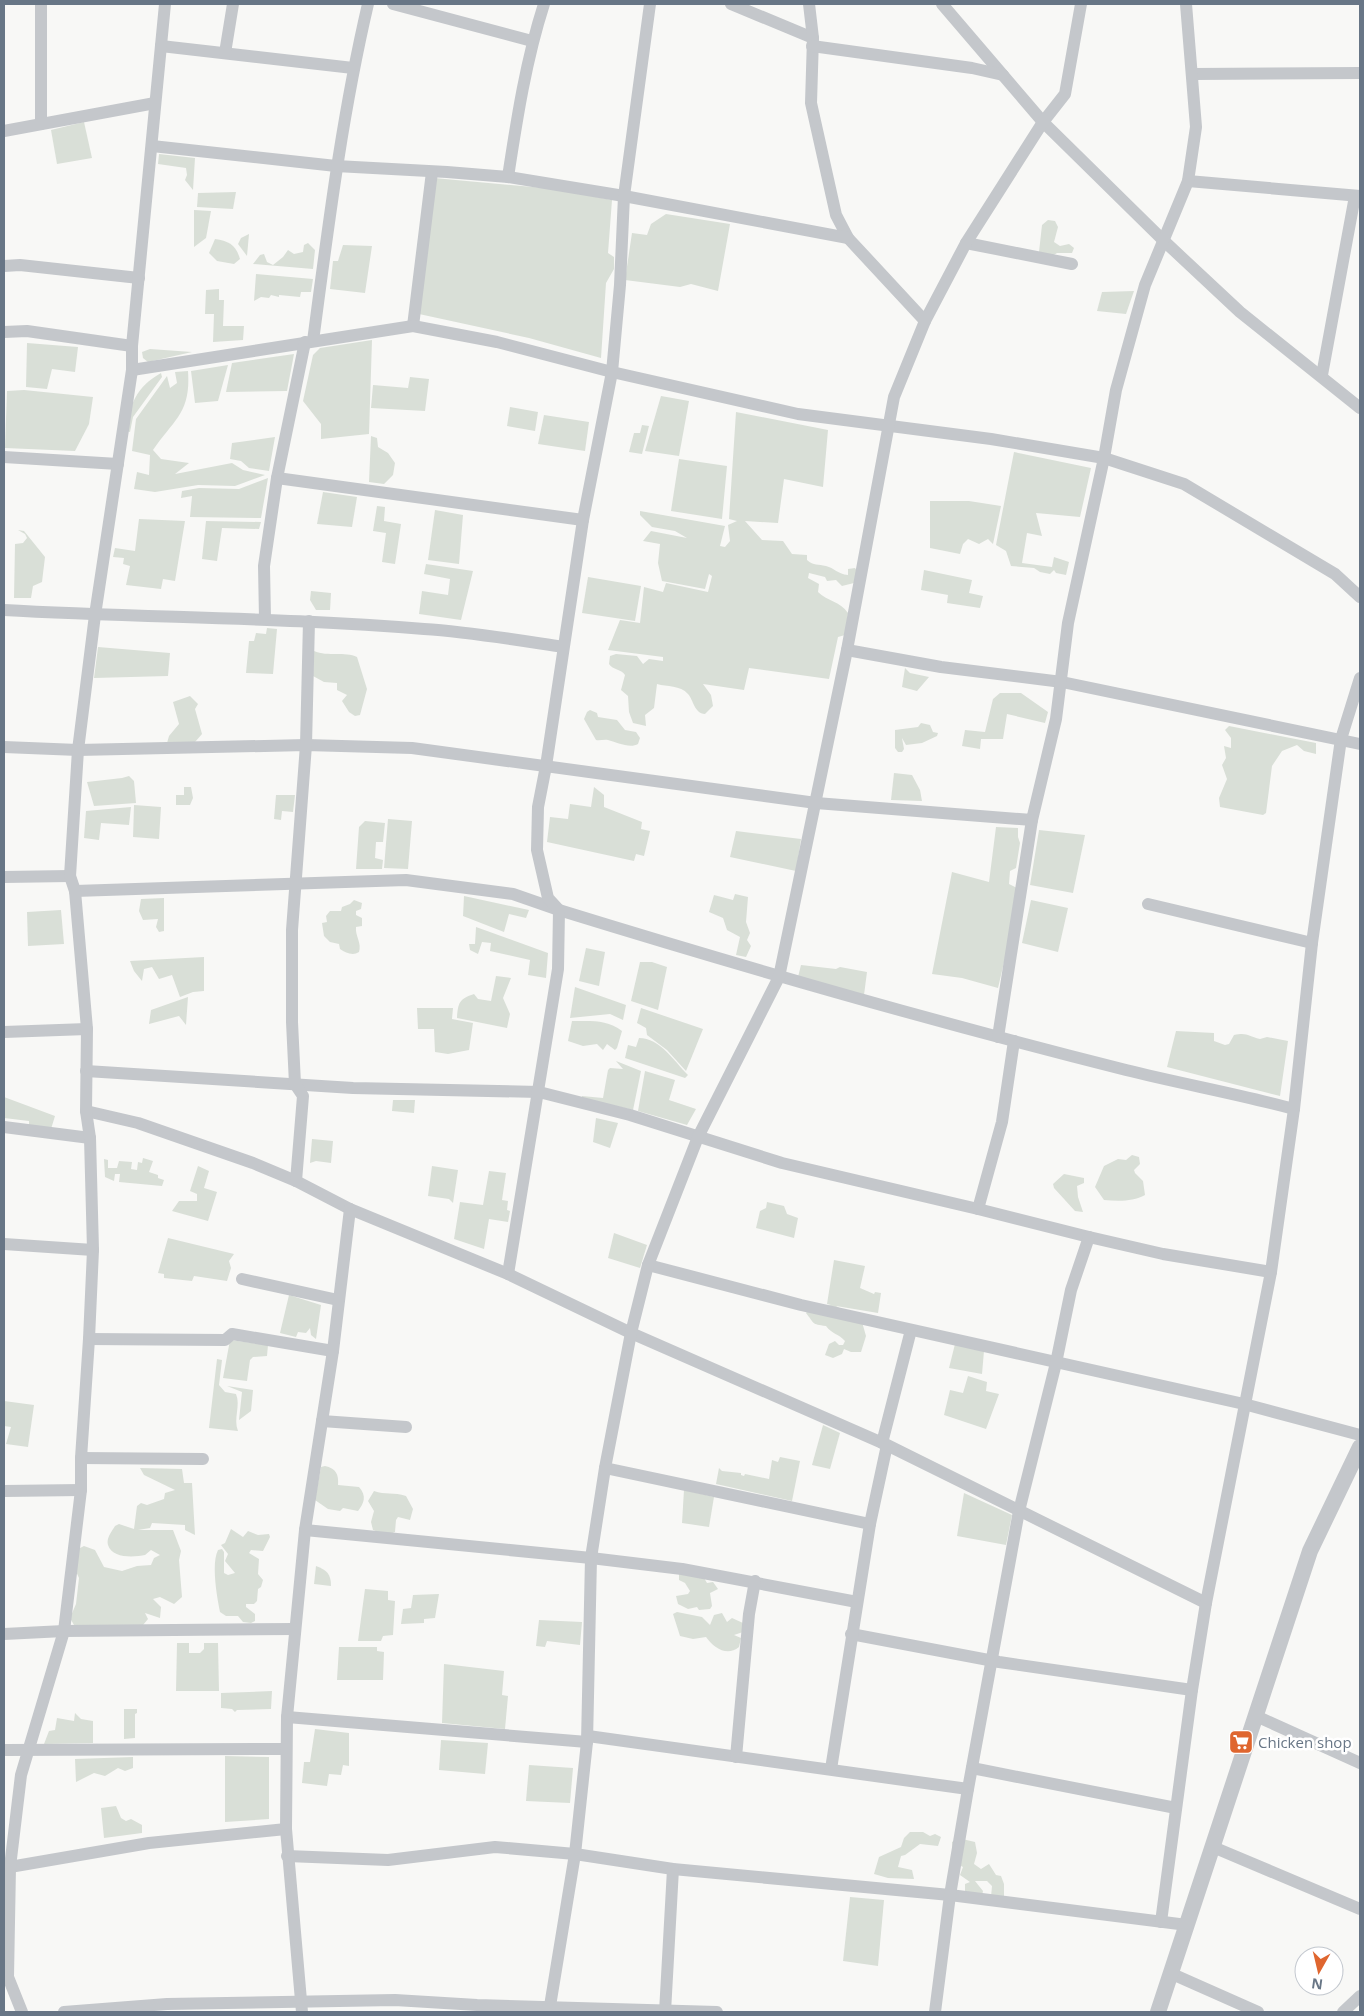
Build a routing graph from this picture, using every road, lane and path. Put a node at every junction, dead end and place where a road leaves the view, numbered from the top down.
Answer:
1 (41, 4) edge
2 (165, 4) edge
3 (233, 4) edge
4 (368, 4) edge
5 (393, 4) edge
6 (544, 4) edge
7 (650, 4) edge
8 (731, 4) edge
9 (809, 4) edge
10 (942, 4) edge
11 (1081, 4) edge
12 (1186, 4) edge
13 (532, 41) junction
14 (812, 42) junction
15 (161, 46) junction
16 (225, 53) junction
17 (353, 68) junction
18 (1360, 73) edge
19 (1193, 74) junction
20 (1003, 75) junction
21 (155, 104) junction
22 (1043, 122) junction
23 (41, 124) junction
24 (4, 131) edge
25 (152, 146) junction
26 (336, 166) junction
27 (432, 172) junction
28 (508, 177) junction
29 (1188, 181) junction
30 (624, 196) junction
31 (1358, 196) edge
32 (848, 238) junction
33 (1164, 241) junction
34 (966, 243) junction
35 (1072, 264) dead end
36 (4, 266) edge
37 (138, 278) junction
38 (925, 321) junction
39 (413, 326) junction
40 (4, 332) edge
41 (309, 342) junction
42 (132, 346) junction
43 (132, 370) junction
44 (612, 372) junction
45 (1322, 375) junction
46 (1360, 408) edge
47 (888, 426) junction
48 (4, 457) edge
49 (1104, 458) junction
50 (118, 464) junction
51 (277, 478) junction
52 (583, 520) junction
53 (1360, 597) edge
54 (4, 610) edge
55 (95, 615) junction
56 (265, 619) junction
57 (309, 621) junction
58 (563, 647) junction
59 (847, 650) junction
60 (1360, 678) edge
61 (1062, 682) junction
62 (1341, 739) junction
63 (1360, 744) edge
64 (306, 745) junction
65 (4, 746) edge
66 (78, 750) junction
67 (546, 766) junction
68 (816, 803) junction
69 (1032, 820) junction
70 (70, 876) junction
71 (4, 877) edge
72 (296, 882) junction
73 (75, 890) junction
74 (1148, 904) dead end
75 (559, 910) junction
76 (1312, 943) junction
77 (778, 977) junction
78 (86, 1029) junction
79 (4, 1032) edge
80 (998, 1037) junction
81 (1014, 1041) junction
82 (86, 1071) junction
83 (295, 1084) junction
84 (539, 1092) junction
85 (1294, 1109) junction
86 (86, 1111) junction
87 (4, 1127) edge
88 (698, 1137) junction
89 (90, 1138) junction
90 (296, 1182) junction
91 (350, 1209) junction
92 (978, 1209) junction
93 (1089, 1237) junction
94 (4, 1244) edge
95 (93, 1250) junction
96 (648, 1265) junction
97 (1271, 1272) junction
98 (508, 1274) junction
99 (242, 1279) dead end
100 (338, 1300) junction
101 (911, 1330) junction
102 (631, 1333) junction
103 (89, 1339) junction
104 (333, 1351) junction
105 (1056, 1363) junction
106 (1244, 1404) junction
107 (322, 1421) junction
108 (406, 1427) dead end
109 (1360, 1435) edge
110 (884, 1444) junction
111 (1360, 1447) edge
112 (81, 1458) junction
113 (203, 1459) dead end
114 (1356, 1465) edge
115 (605, 1468) junction
116 (81, 1490) junction
117 (4, 1491) edge
118 (1019, 1511) junction
119 (870, 1524) junction
120 (305, 1530) junction
121 (591, 1558) junction
122 (755, 1581) junction
123 (857, 1602) junction
124 (1206, 1604) junction
125 (294, 1629) junction
126 (64, 1631) junction
127 (4, 1634) edge
128 (852, 1634) junction
129 (992, 1660) junction
130 (1192, 1690) junction
131 (1256, 1716) junction
132 (287, 1717) junction
133 (587, 1739) junction
134 (286, 1749) junction
135 (4, 1750) edge
136 (30, 1751) junction
137 (736, 1757) junction
138 (1360, 1763) edge
139 (972, 1768) junction
140 (831, 1769) junction
141 (968, 1789) junction
142 (1176, 1808) junction
143 (286, 1829) junction
144 (1213, 1847) junction
145 (575, 1854) junction
146 (287, 1856) junction
147 (7, 1868) edge
148 (673, 1868) junction
149 (950, 1895) junction
150 (1360, 1909) edge
151 (1161, 1922) junction
152 (1187, 1925) junction
153 (1170, 1973) junction
154 (6, 1977) edge
155 (1360, 1996) edge
156 (550, 2006) junction
157 (301, 2007) edge
158 (664, 2011) edge
159 (22, 2012) edge
160 (64, 2012) edge
161 (717, 2012) edge
162 (935, 2012) edge
163 (1158, 2012) edge
164 (1258, 2012) edge
165 (1343, 2012) edge

1 - 23 street
2 - 15 street
3 - 16 street
4 - 17 street
5 - 13 street
6 - 13 street
7 - 30 street
8 - 14 street
9 - 14 street
10 - 20 street
11 - 22 street
12 - 19 street
13 - 28 street
14 - 20 street
14 - 32 street
15 - 16 street
15 - 21 street
16 - 17 street
17 - 26 street
18 - 19 street
19 - 29 street
20 - 22 street
21 - 23 street
21 - 25 street
22 - 33 street
22 - 34 street
23 - 24 street
25 - 26 street
25 - 37 street
26 - 27 street
26 - 41 street
27 - 28 street
27 - 39 street
28 - 30 street
29 - 31 street
29 - 33 street
30 - 32 street
30 - 44 street
31 - 45 street
32 - 38 street
33 - 45 street
33 - 49 street
34 - 35 street
34 - 38 street
36 - 37 street
37 - 42 street
38 - 47 street
39 - 41 street
39 - 44 street
40 - 42 street
41 - 43 street
41 - 51 street
42 - 43 street
43 - 50 street
44 - 47 street
44 - 52 street
45 - 46 street
47 - 49 street
47 - 59 street
48 - 50 street
49 - 53 street
49 - 61 street
50 - 55 street
51 - 52 street
51 - 56 street
52 - 58 street
54 - 55 street
55 - 56 street
55 - 66 street
56 - 57 street
57 - 58 street
57 - 64 street
58 - 67 street
59 - 61 street
59 - 68 street
60 - 62 street
61 - 62 street
61 - 69 street
62 - 63 street
62 - 76 street
64 - 66 street
64 - 67 street
64 - 72 street
65 - 66 street
66 - 70 street
67 - 68 street
67 - 75 street
68 - 69 street
68 - 77 street
69 - 80 street
70 - 71 street
70 - 73 street
72 - 73 street
72 - 75 street
72 - 83 street
73 - 78 street
74 - 76 street
75 - 77 street
75 - 84 street
76 - 85 street
77 - 80 street
77 - 88 street
78 - 79 street
78 - 82 street
80 - 81 street
81 - 85 street
81 - 92 street
82 - 83 street
82 - 86 street
83 - 84 street
83 - 90 street
84 - 88 street
84 - 98 street
85 - 97 street
86 - 89 street
86 - 90 street
87 - 89 street
88 - 92 street
88 - 96 street
89 - 95 street
90 - 91 street
91 - 98 street
91 - 100 street
92 - 93 street
93 - 97 street
93 - 105 street
94 - 95 street
95 - 103 street
96 - 101 street
96 - 102 street
97 - 106 street
98 - 102 street
99 - 100 street
100 - 104 street
101 - 105 street
101 - 110 street
102 - 110 street
102 - 115 street
103 - 104 street
103 - 112 street
104 - 107 street
105 - 106 street
105 - 118 street
106 - 109 street
106 - 124 street
107 - 108 street
107 - 120 street
110 - 118 street
110 - 119 street
111 - 114 street
112 - 113 street
112 - 116 street
114 - 131 street
115 - 119 street
115 - 121 street
116 - 117 street
116 - 126 street
118 - 124 street
118 - 129 street
119 - 123 street
120 - 121 street
120 - 125 street
121 - 122 street
121 - 133 street
122 - 123 street
122 - 137 street
123 - 128 street
124 - 130 street
125 - 126 street
125 - 132 street
126 - 127 street
126 - 136 street
128 - 129 street
128 - 140 street
129 - 130 street
129 - 139 street
130 - 142 street
131 - 138 street
131 - 144 street
132 - 133 street
132 - 134 street
133 - 137 street
133 - 145 street
134 - 136 street
134 - 143 street
135 - 136 street
136 - 147 street
137 - 140 street
139 - 141 street
139 - 142 street
140 - 141 street
141 - 149 street
142 - 151 street
143 - 146 street
143 - 147 street
144 - 150 street
144 - 152 street
145 - 146 street
145 - 148 street
145 - 156 street
146 - 157 street
147 - 154 street
148 - 149 street
148 - 158 street
149 - 151 street
149 - 162 street
151 - 152 street
152 - 153 street
153 - 163 street
153 - 164 street
154 - 159 street
155 - 165 street
156 - 157 street
156 - 158 street
157 - 160 street
158 - 161 street

